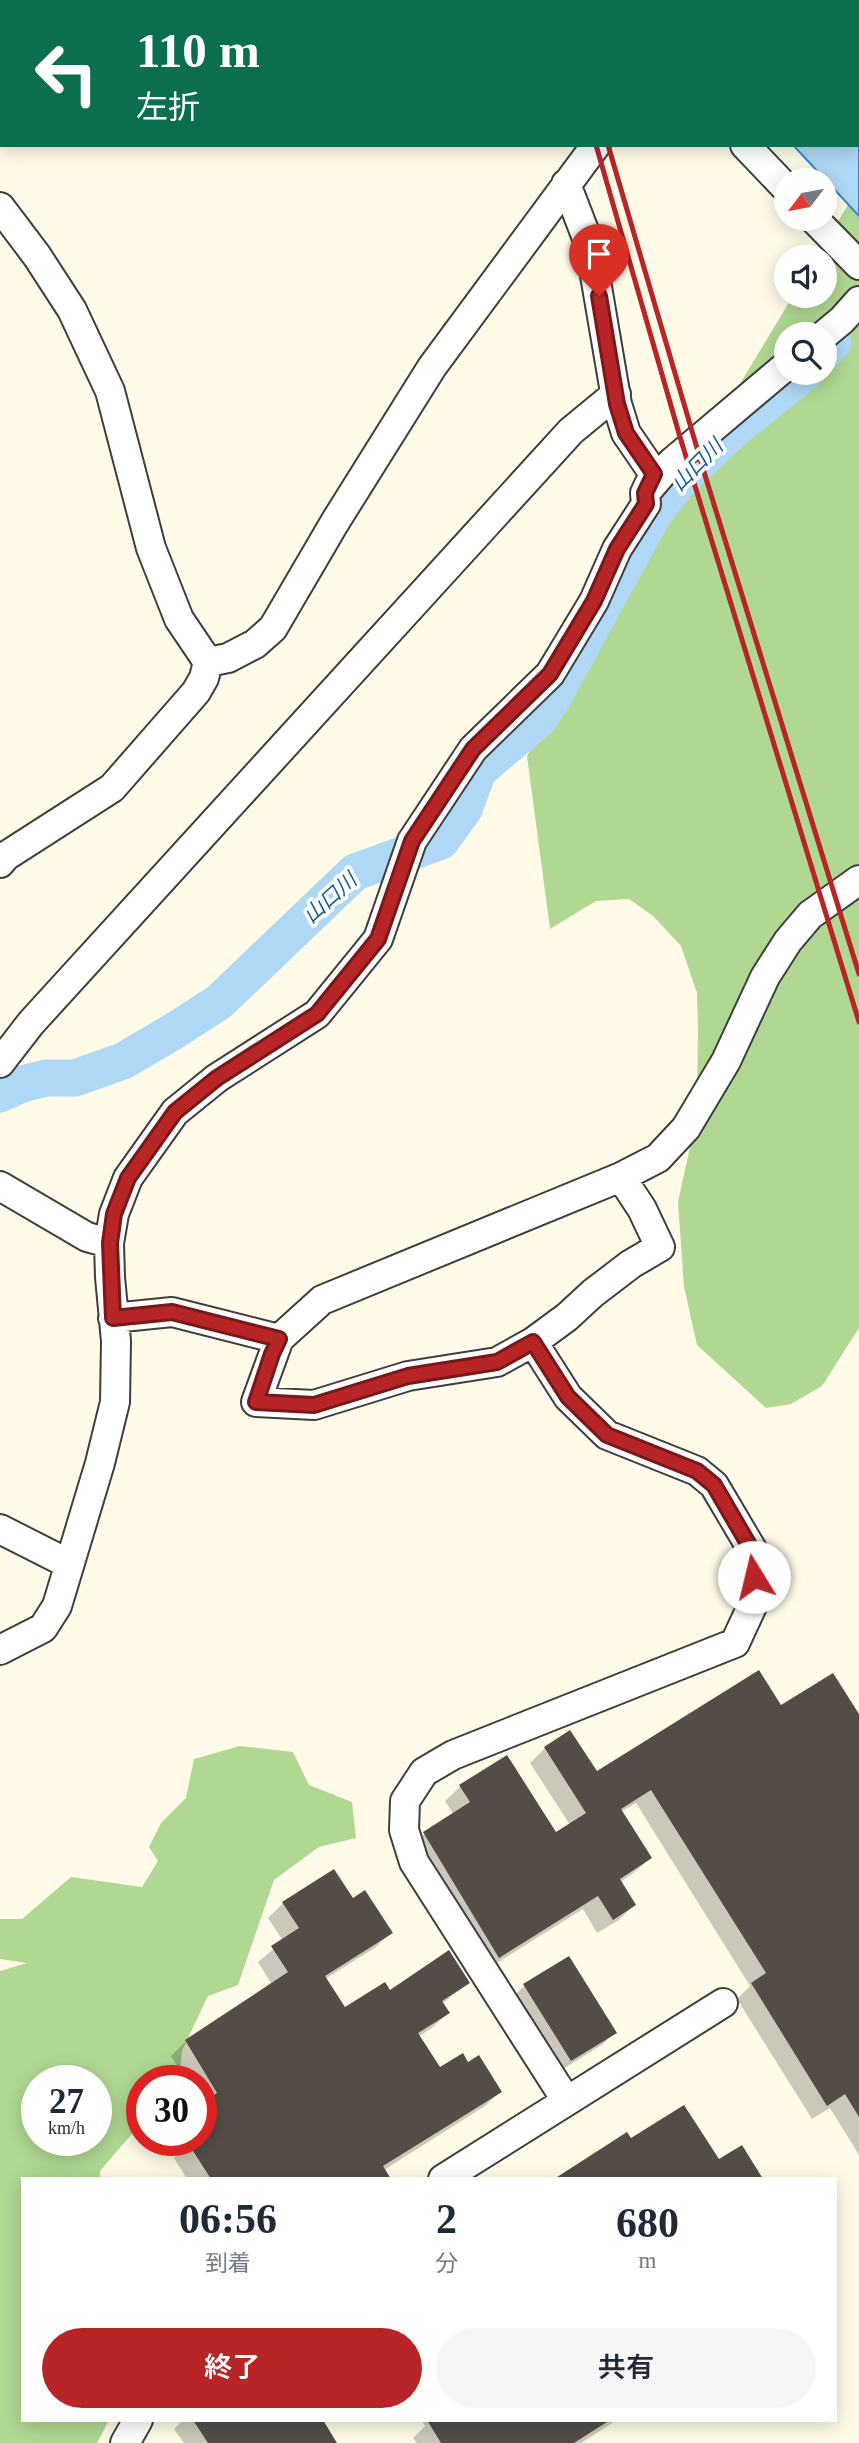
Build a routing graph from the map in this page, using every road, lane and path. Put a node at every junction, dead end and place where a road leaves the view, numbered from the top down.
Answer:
1 (594, 147) edge
2 (747, 147) edge
3 (774, 175) edge
4 (566, 184) junction
5 (0, 207) edge
6 (826, 231) edge
7 (859, 265) edge
8 (859, 301) edge
9 (837, 324) edge
10 (774, 376) edge
11 (616, 394) junction
12 (645, 493) junction
13 (208, 662) junction
14 (0, 863) edge
15 (859, 880) edge
16 (0, 1063) edge
17 (621, 1177) junction
18 (0, 1186) edge
19 (110, 1243) junction
20 (113, 1318) junction
21 (279, 1339) junction
22 (533, 1342) junction
23 (0, 1529) edge
24 (69, 1564) junction
25 (0, 1650) edge
26 (723, 2003) dead end
27 (566, 2100) junction
28 (446, 2177) edge
29 (137, 2422) edge
30 (125, 2443) edge

1 - 4 street
2 - 3 street
4 - 11 street
4 - 13 street
5 - 13 street
6 - 7 street
8 - 9 street
10 - 12 street
11 - 12 street
11 - 16 street
12 - 19 street
13 - 14 street
15 - 17 street
17 - 21 street
17 - 22 street
18 - 19 street
19 - 20 street
20 - 21 street
20 - 24 street
21 - 22 street
22 - 27 street
23 - 24 street
24 - 25 street
26 - 27 street
27 - 28 street
29 - 30 street

